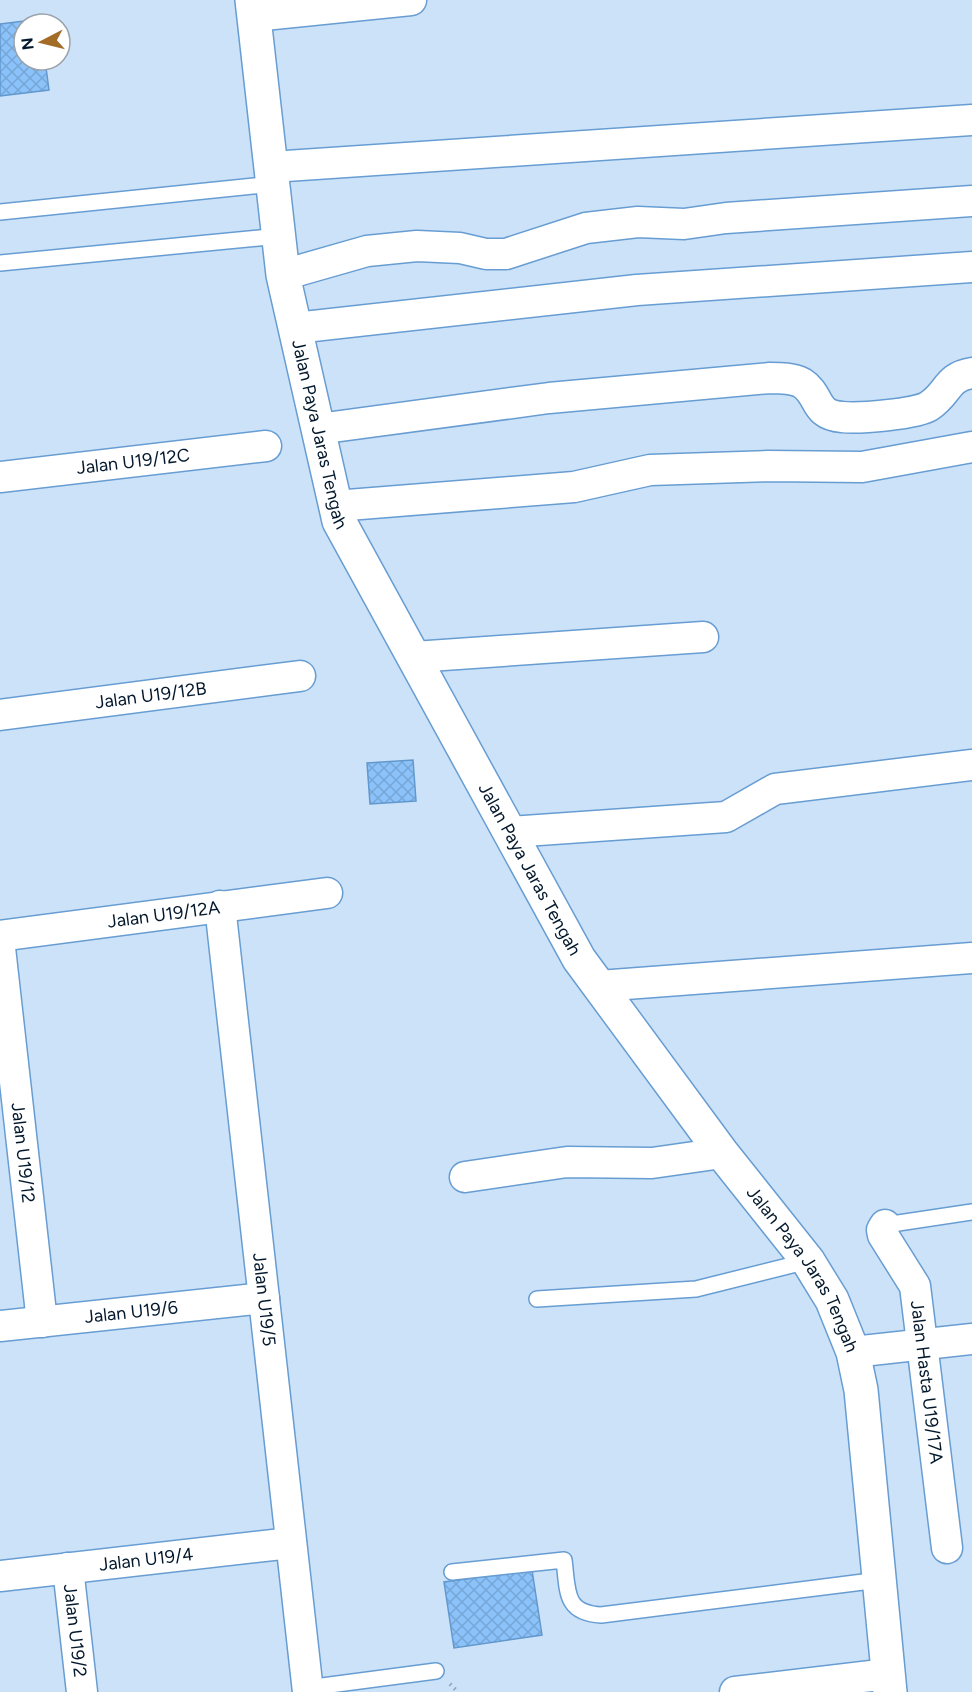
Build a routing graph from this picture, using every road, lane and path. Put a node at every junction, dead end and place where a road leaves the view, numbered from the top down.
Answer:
1 (411, 0) edge
2 (253, 8) edge
3 (972, 120) edge
4 (272, 176) junction
5 (972, 201) edge
6 (0, 212) edge
7 (279, 236) junction
8 (0, 263) edge
9 (972, 267) edge
10 (283, 275) junction
11 (295, 328) junction
12 (972, 373) edge
13 (318, 429) junction
14 (266, 446) dead end
15 (972, 447) edge
16 (0, 477) edge
17 (335, 506) junction
18 (703, 636) dead end
19 (414, 657) junction
20 (300, 676) dead end
21 (0, 715) edge
22 (972, 765) edge
23 (510, 832) junction
24 (327, 893) dead end
25 (220, 906) junction
26 (0, 936) edge
27 (0, 948) edge
28 (972, 958) edge
29 (599, 986) junction
30 (7, 1075) edge
31 (722, 1153) junction
32 (465, 1177) dead end
33 (972, 1212) edge
34 (885, 1225) joint
35 (808, 1261) junction
36 (264, 1298) junction
37 (537, 1299) dead end
38 (42, 1322) junction
39 (0, 1326) edge
40 (972, 1339) edge
41 (923, 1344) junction
42 (853, 1352) junction
43 (291, 1543) junction
44 (947, 1548) dead end
45 (68, 1568) junction
46 (452, 1572) dead end
47 (0, 1576) edge
48 (879, 1580) junction
49 (436, 1671) dead end
50 (889, 1683) edge
51 (308, 1690) edge
52 (82, 1692) edge
53 (735, 1692) edge

1 - 2 street
2 - 4 street, Jalan Paya Jaras Tengah
3 - 4 street
4 - 6 lane
4 - 7 street, Jalan Paya Jaras Tengah
5 - 10 street
7 - 8 lane
7 - 10 street, Jalan Paya Jaras Tengah
9 - 11 street
10 - 11 street, Jalan Paya Jaras Tengah
11 - 13 street, Jalan Paya Jaras Tengah
12 - 13 street
13 - 17 street, Jalan Paya Jaras Tengah
14 - 16 street, Jalan U19/12C
15 - 17 street
17 - 19 street, Jalan Paya Jaras Tengah
18 - 19 street
19 - 23 street, Jalan Paya Jaras Tengah
20 - 21 street, Jalan U19/12B
22 - 23 street
23 - 29 street, Jalan Paya Jaras Tengah
24 - 25 street, Jalan U19/12A
25 - 26 street, Jalan U19/12A
25 - 36 street, Jalan U19/5
27 - 30 street, Jalan U19/12
28 - 29 street
29 - 31 street, Jalan Paya Jaras Tengah
30 - 38 street, Jalan U19/12
31 - 32 street
31 - 35 street, Jalan Paya Jaras Tengah
33 - 34 lane
34 - 41 street, Jalan Hasta U19/17A
35 - 37 lane
35 - 42 street, Jalan Paya Jaras Tengah
36 - 38 street, Jalan U19/6
36 - 43 street, Jalan U19/5
38 - 39 street, Jalan U19/6
40 - 41 street
41 - 42 street
41 - 44 street, Jalan Hasta U19/17A
42 - 48 street, Jalan Paya Jaras Tengah
43 - 45 street, Jalan U19/4
43 - 51 street, Jalan U19/5
45 - 47 street, Jalan U19/4
45 - 52 street, Jalan U19/2
46 - 48 lane
48 - 50 street, Jalan Paya Jaras Tengah
49 - 51 lane
50 - 53 street

